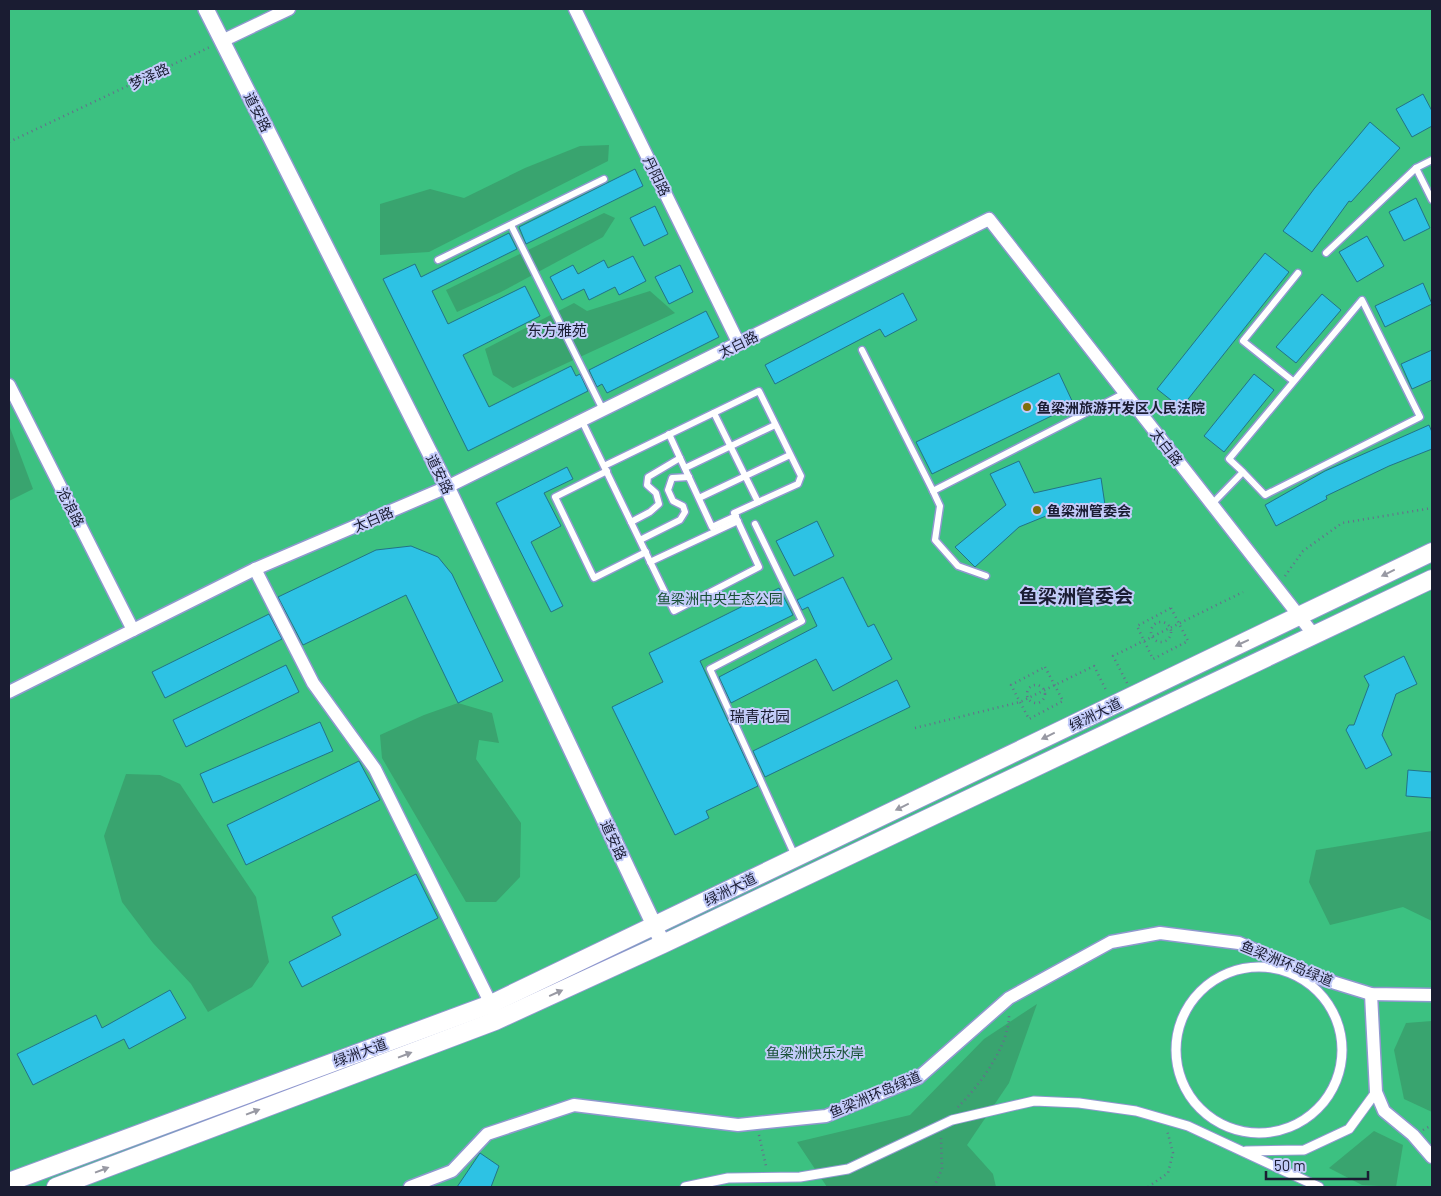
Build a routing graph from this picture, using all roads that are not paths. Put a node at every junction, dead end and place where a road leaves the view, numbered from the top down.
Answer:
1 (206, 9) edge
2 (289, 9) edge
3 (575, 9) edge
4 (222, 41) junction
5 (1432, 160) edge
6 (1416, 168) junction
7 (604, 179) dead end
8 (1432, 200) edge
9 (511, 225) junction
10 (1326, 253) dead end
11 (438, 260) dead end
12 (1298, 273) dead end
13 (739, 344) junction
14 (862, 350) dead end
15 (1293, 382) junction
16 (9, 385) edge
17 (1125, 393) junction
18 (603, 410) junction
19 (714, 412) junction
20 (582, 421) junction
21 (775, 425) junction
22 (669, 434) junction
23 (731, 446) junction
24 (790, 455) junction
25 (680, 458) junction
26 (684, 468) junction
27 (606, 469) junction
28 (1243, 472) junction
29 (746, 476) junction
30 (689, 477) junction
31 (447, 487) junction
32 (933, 492) junction
33 (699, 498) junction
34 (758, 502) junction
35 (1212, 504) junction
36 (737, 519) junction
37 (631, 522) junction
38 (755, 524) dead end
39 (640, 540) junction
40 (646, 552) junction
41 (1432, 552) edge
42 (650, 562) junction
43 (255, 569) junction
44 (986, 576) dead end
45 (1432, 579) edge
46 (1300, 616) junction
47 (133, 630) junction
48 (1314, 635) junction
49 (9, 692) edge
50 (796, 858) junction
51 (655, 926) junction
52 (664, 944) junction
53 (1371, 994) junction
54 (1432, 995) edge
55 (491, 1004) junction
56 (1376, 1092) junction
57 (1211, 1119) junction
58 (1204, 1133) junction
59 (1243, 1151) junction
60 (1432, 1157) edge
61 (9, 1182) edge
62 (56, 1187) edge
63 (410, 1187) edge
64 (685, 1187) edge
65 (1319, 1187) edge

1 - 4 street, 道安路
2 - 4 street
3 - 13 street, 丹阳路
4 - 31 street, 道安路
5 - 6 lane
6 - 8 lane
6 - 10 lane
7 - 9 lane
9 - 11 lane
9 - 18 lane
12 - 15 lane
13 - 17 street, 太白路
13 - 18 street, 太白路
14 - 32 lane
15 - 28 lane
15 - 28 lane
16 - 47 street, 沧浪路
17 - 32 lane
17 - 35 street, 太白路
18 - 20 street, 太白路
19 - 21 lane
19 - 22 lane
19 - 23 lane
20 - 27 lane
20 - 31 street, 太白路
21 - 23 lane
21 - 24 lane
22 - 25 lane
22 - 27 lane
23 - 26 lane
23 - 29 lane
24 - 29 lane
24 - 34 lane
25 - 26 lane
25 - 37 lane
26 - 30 lane
27 - 37 lane
27 - 40 lane
28 - 35 lane
29 - 33 lane
29 - 34 lane
30 - 33 lane
30 - 39 lane
31 - 43 street, 太白路
31 - 51 street, 道安路
32 - 44 lane
33 - 36 lane
34 - 36 lane
35 - 46 street, 太白路
36 - 42 lane
36 - 42 lane
37 - 39 lane
38 - 50 lane
39 - 40 lane
40 - 42 lane
41 -> 46 main road, 绿洲大道
43 - 47 street, 太白路
43 - 55 street
45 - 48 main road, 绿洲大道
46 - 48 street, 太白路
46 -> 50 main road, 绿洲大道
47 - 49 street, 太白路
48 - 52 main road, 绿洲大道
50 - 51 main road, 绿洲大道
51 - 52 street, 道安路
51 - 55 main road, 绿洲大道
62 -> 52 main road, 绿洲大道
53 - 54 street, 鱼梁洲环岛绿道
53 - 56 street
53 - 63 street, 鱼梁洲环岛绿道
55 - 61 main road, 绿洲大道
56 - 59 street
56 - 60 street
57 - 57 street
57 - 58 street
58 - 59 street
58 - 64 street
59 - 65 street

